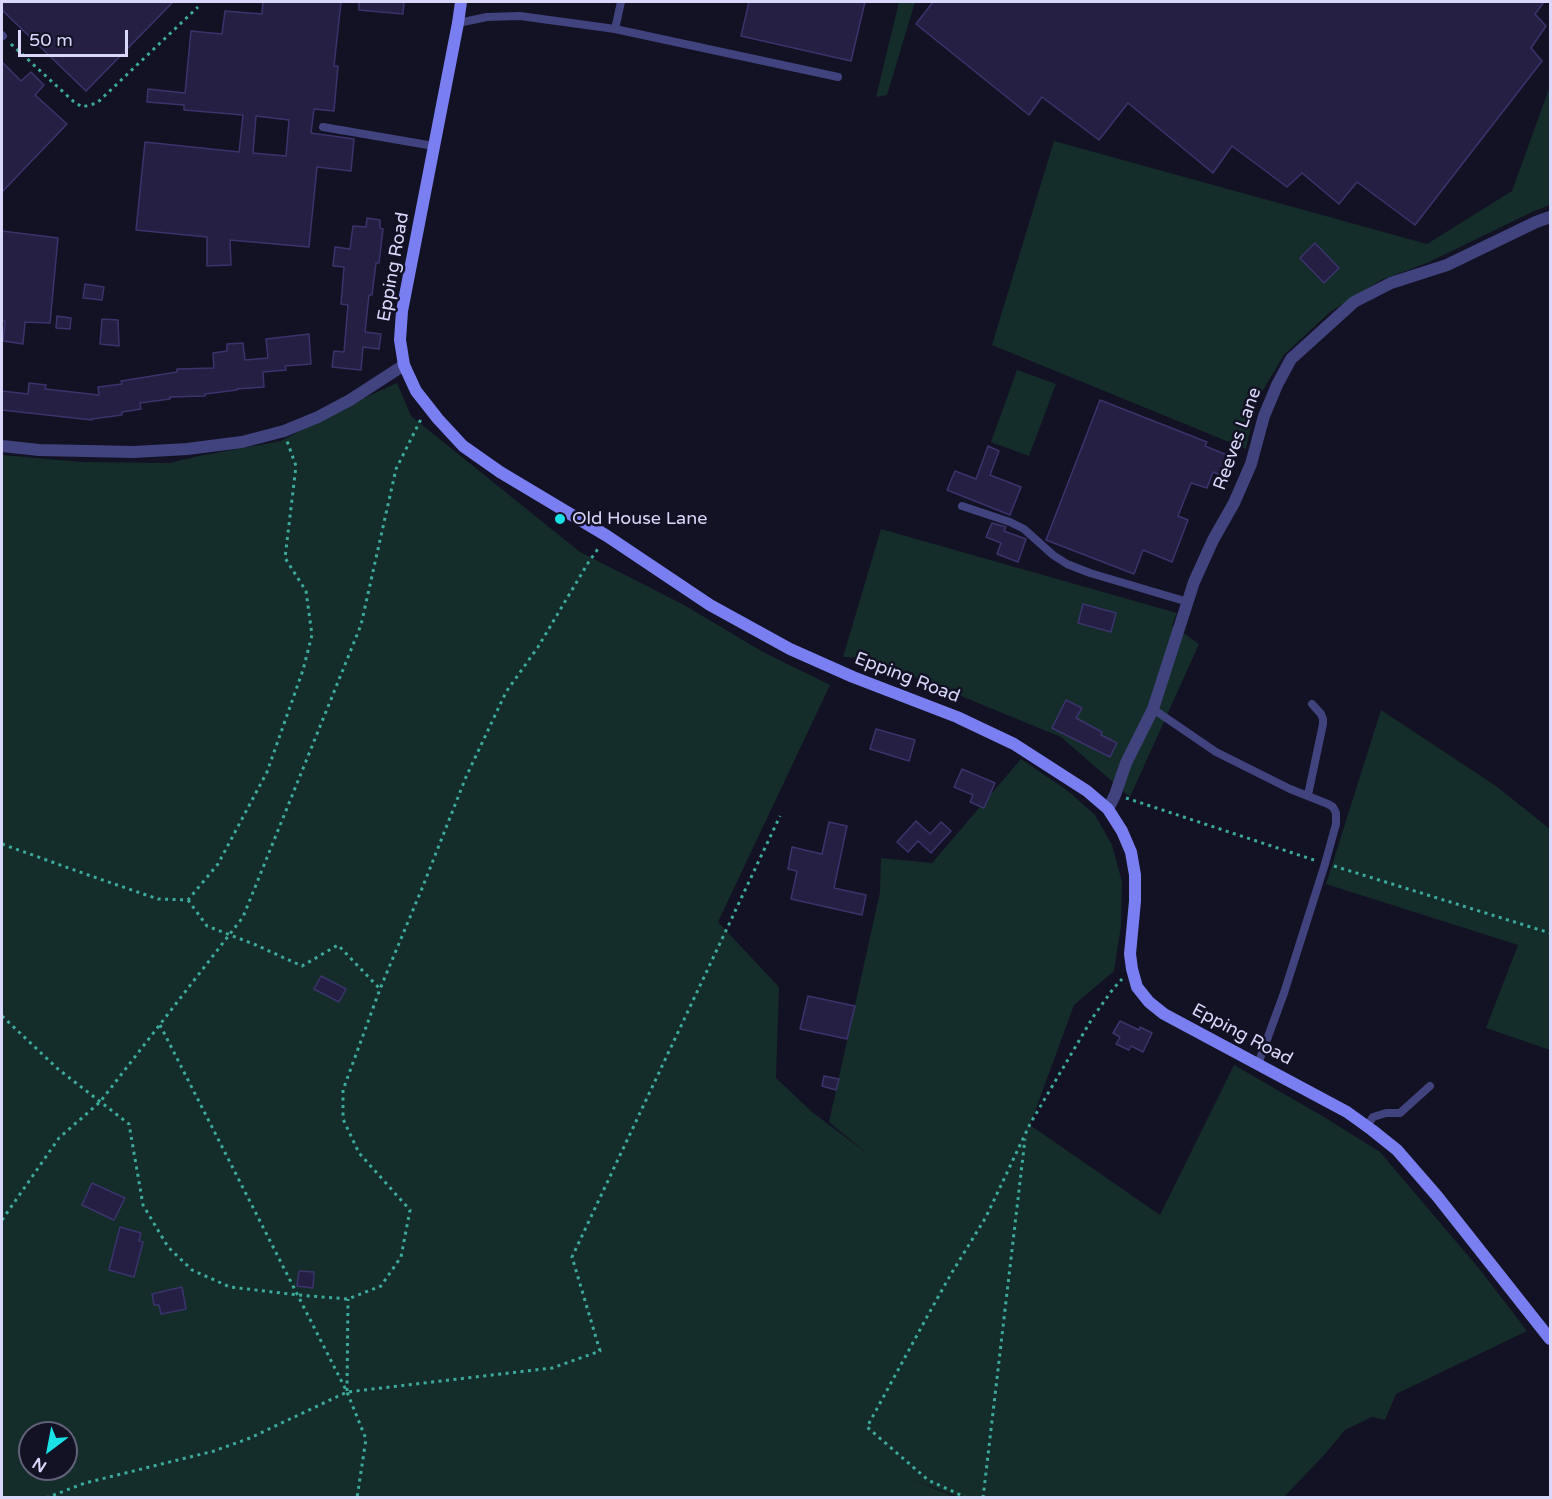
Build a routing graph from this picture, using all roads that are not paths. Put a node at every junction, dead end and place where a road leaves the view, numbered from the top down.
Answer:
1 (461, 2) edge
2 (621, 2) edge
3 (458, 23) junction
4 (615, 29) junction
5 (838, 77) dead end
6 (323, 127) dead end
7 (434, 147) junction
8 (1551, 217) edge
9 (405, 365) junction
10 (2, 446) edge
11 (962, 506) dead end
12 (1188, 602) junction
13 (1312, 704) dead end
14 (1153, 710) junction
15 (1308, 795) junction
16 (1108, 809) junction
17 (1258, 1064) junction
18 (1430, 1086) dead end
19 (1367, 1126) junction
20 (1551, 1339) edge

1 - 3 main road, Epping Road
2 - 4 lane
3 - 4 lane
3 - 7 main road, Epping Road
4 - 5 lane
6 - 7 lane
7 - 9 main road, Epping Road
8 - 12 street, Reeves Lane
9 - 10 street
9 - 16 main road, Epping Road
11 - 12 lane
12 - 14 street, Reeves Lane
13 - 15 lane
14 - 15 lane
14 - 16 street, Reeves Lane
15 - 17 lane
16 - 17 main road, Epping Road
17 - 19 main road, Epping Road
18 - 19 lane
19 - 20 main road, Epping Road

